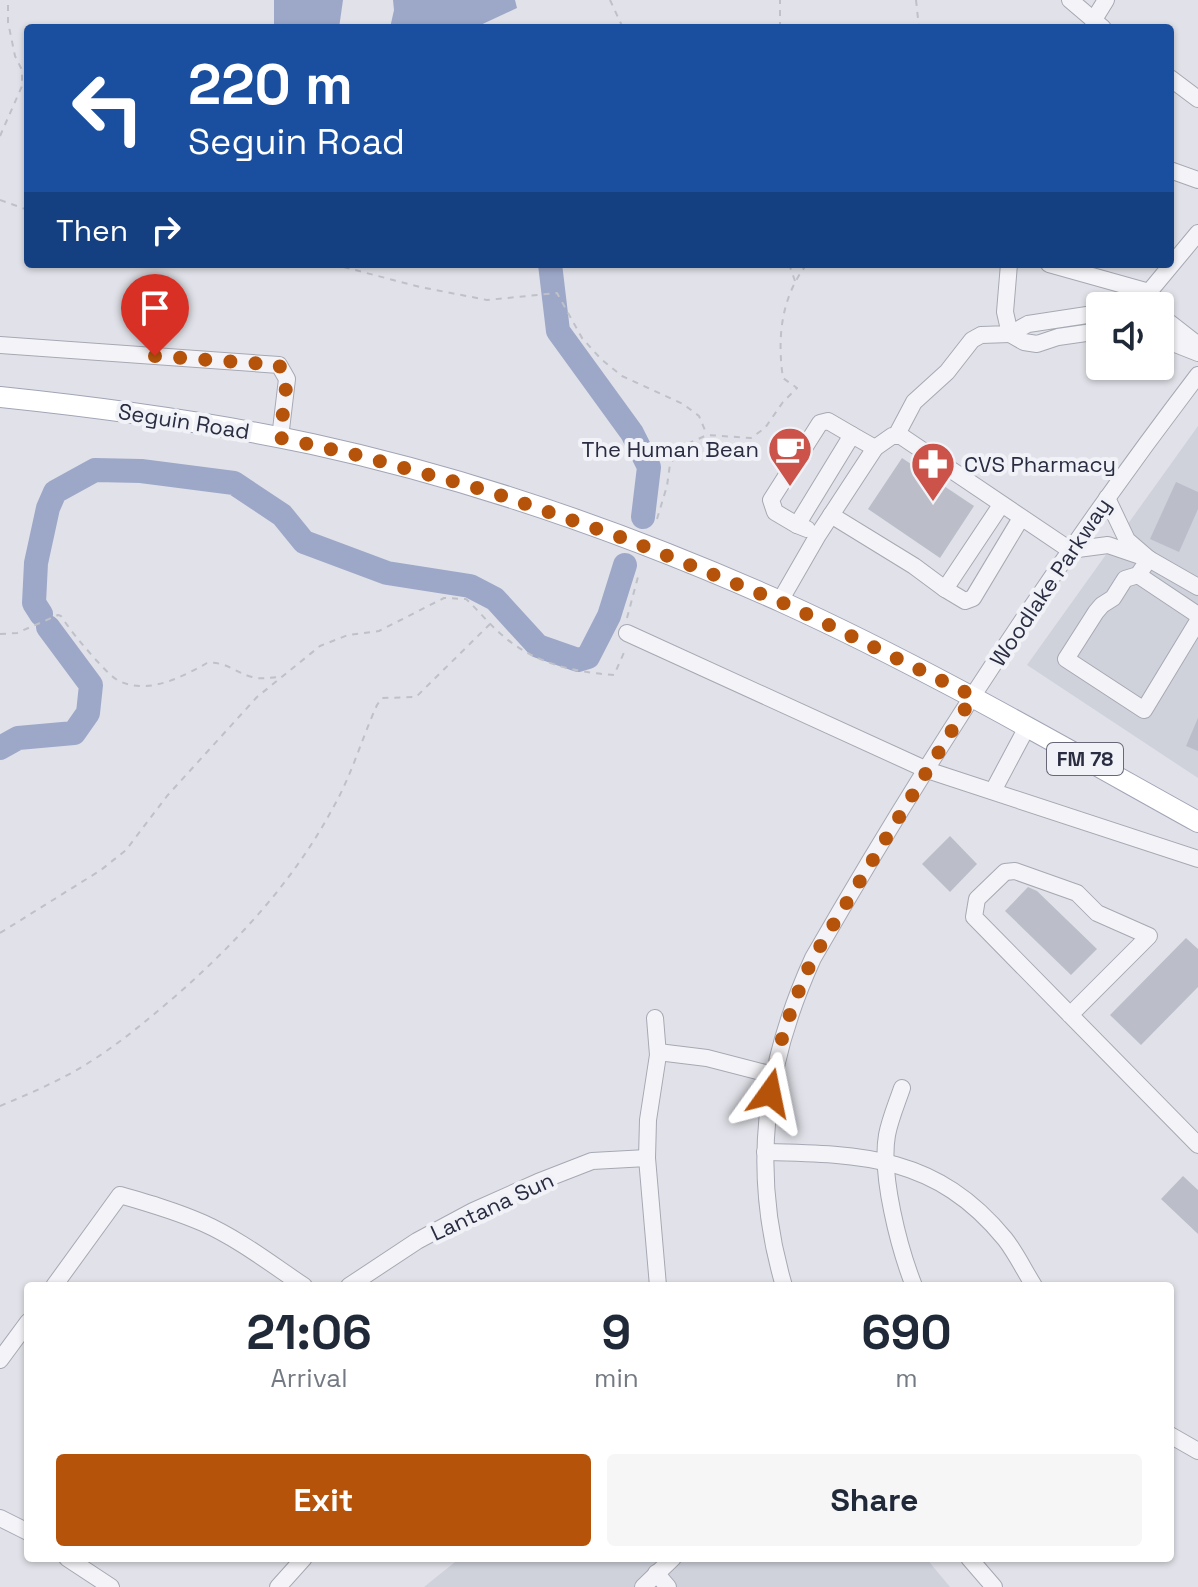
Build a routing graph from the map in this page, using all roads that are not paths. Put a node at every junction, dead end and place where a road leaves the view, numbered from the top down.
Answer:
1 (1070, 0) edge
2 (1106, 0) edge
3 (1098, 24) edge
4 (1174, 81) edge
5 (1198, 99) edge
6 (1174, 171) edge
7 (1198, 180) edge
8 (1198, 233) edge
9 (1174, 263) edge
10 (1009, 268) edge
11 (1060, 268) edge
12 (1170, 268) edge
13 (1127, 292) edge
14 (1152, 292) edge
15 (1086, 315) edge
16 (1174, 326) edge
17 (1086, 333) edge
18 (1010, 334) junction
19 (1174, 344) edge
20 (0, 345) edge
21 (1198, 345) edge
22 (1198, 353) edge
23 (1198, 375) edge
24 (0, 397) edge
25 (852, 435) junction
26 (896, 436) junction
27 (280, 438) junction
28 (875, 448) junction
29 (1107, 498) junction
30 (1001, 505) junction
31 (831, 515) junction
32 (1021, 518) junction
33 (797, 525) junction
34 (818, 535) junction
35 (1070, 550) junction
36 (1149, 559) junction
37 (1138, 575) junction
38 (1196, 580) edge
39 (945, 589) junction
40 (780, 601) junction
41 (1198, 615) edge
42 (1198, 621) edge
43 (627, 633) road end
44 (973, 696) junction
45 (1027, 727) junction
46 (927, 770) junction
47 (993, 791) junction
48 (1198, 822) edge
49 (1198, 859) edge
50 (1070, 1015) junction
51 (655, 1018) dead end
52 (658, 1052) junction
53 (773, 1075) junction
54 (902, 1088) dead end
55 (1198, 1145) edge
56 (765, 1152) junction
57 (647, 1158) junction
58 (886, 1161) junction
59 (57, 1282) edge
60 (298, 1282) edge
61 (355, 1282) edge
62 (658, 1282) edge
63 (783, 1282) edge
64 (913, 1282) edge
65 (1032, 1282) edge
66 (24, 1330) edge
67 (0, 1360) edge
68 (1174, 1437) edge
69 (1198, 1451) edge
70 (0, 1518) edge
71 (24, 1530) edge
72 (73, 1562) edge
73 (300, 1562) edge
74 (668, 1562) edge
75 (972, 1562) edge
76 (656, 1573) junction
77 (111, 1587) edge
78 (278, 1587) edge
79 (643, 1587) edge
80 (668, 1587) edge
81 (994, 1587) edge

1 - 3 street
2 - 3 street
4 - 5 street
6 - 7 street
8 - 9 street
10 - 18 street
11 - 13 street
12 - 14 street
15 - 18 street
16 - 21 street
17 - 18 street
18 - 26 street
19 - 22 street
20 - 27 street
23 - 29 street, Woodlake Parkway
24 - 27 main road, Seguin Road / FM 78
25 - 28 street
25 - 33 street
25 - 33 street
26 - 28 street
26 - 30 street
27 - 40 main road, Seguin Road / FM 78
28 - 31 street
29 - 35 street, Woodlake Parkway
29 - 36 street
30 - 32 street
30 - 39 street
31 - 34 street
31 - 39 street
32 - 35 street
32 - 39 street
33 - 34 street
34 - 40 street
35 - 36 street
35 - 44 street, Woodlake Parkway
36 - 37 street
36 - 38 street
37 - 41 street
37 - 42 street
40 - 44 main road, Seguin Road / FM 78
43 - 46 street
44 - 45 main road, Seguin Road / FM 78
44 - 46 street, Woodlake Parkway
45 - 47 street
45 - 48 main road, Seguin Road / FM 78
46 - 47 street
46 - 53 street, Woodlake Parkway
47 - 49 street
50 - 50 street
50 - 55 street
51 - 52 street
52 - 53 street
52 - 57 street
53 - 56 street, Woodlake Parkway
54 - 58 street
56 - 58 street
56 - 63 street, Woodlake Parkway
57 - 61 street, Lantana Sun
57 - 62 street
58 - 64 street
58 - 65 street
59 - 60 street
66 - 67 street
68 - 69 street
70 - 71 street
72 - 77 street
73 - 78 street
74 - 76 street
75 - 81 street
76 - 79 street
76 - 80 street

